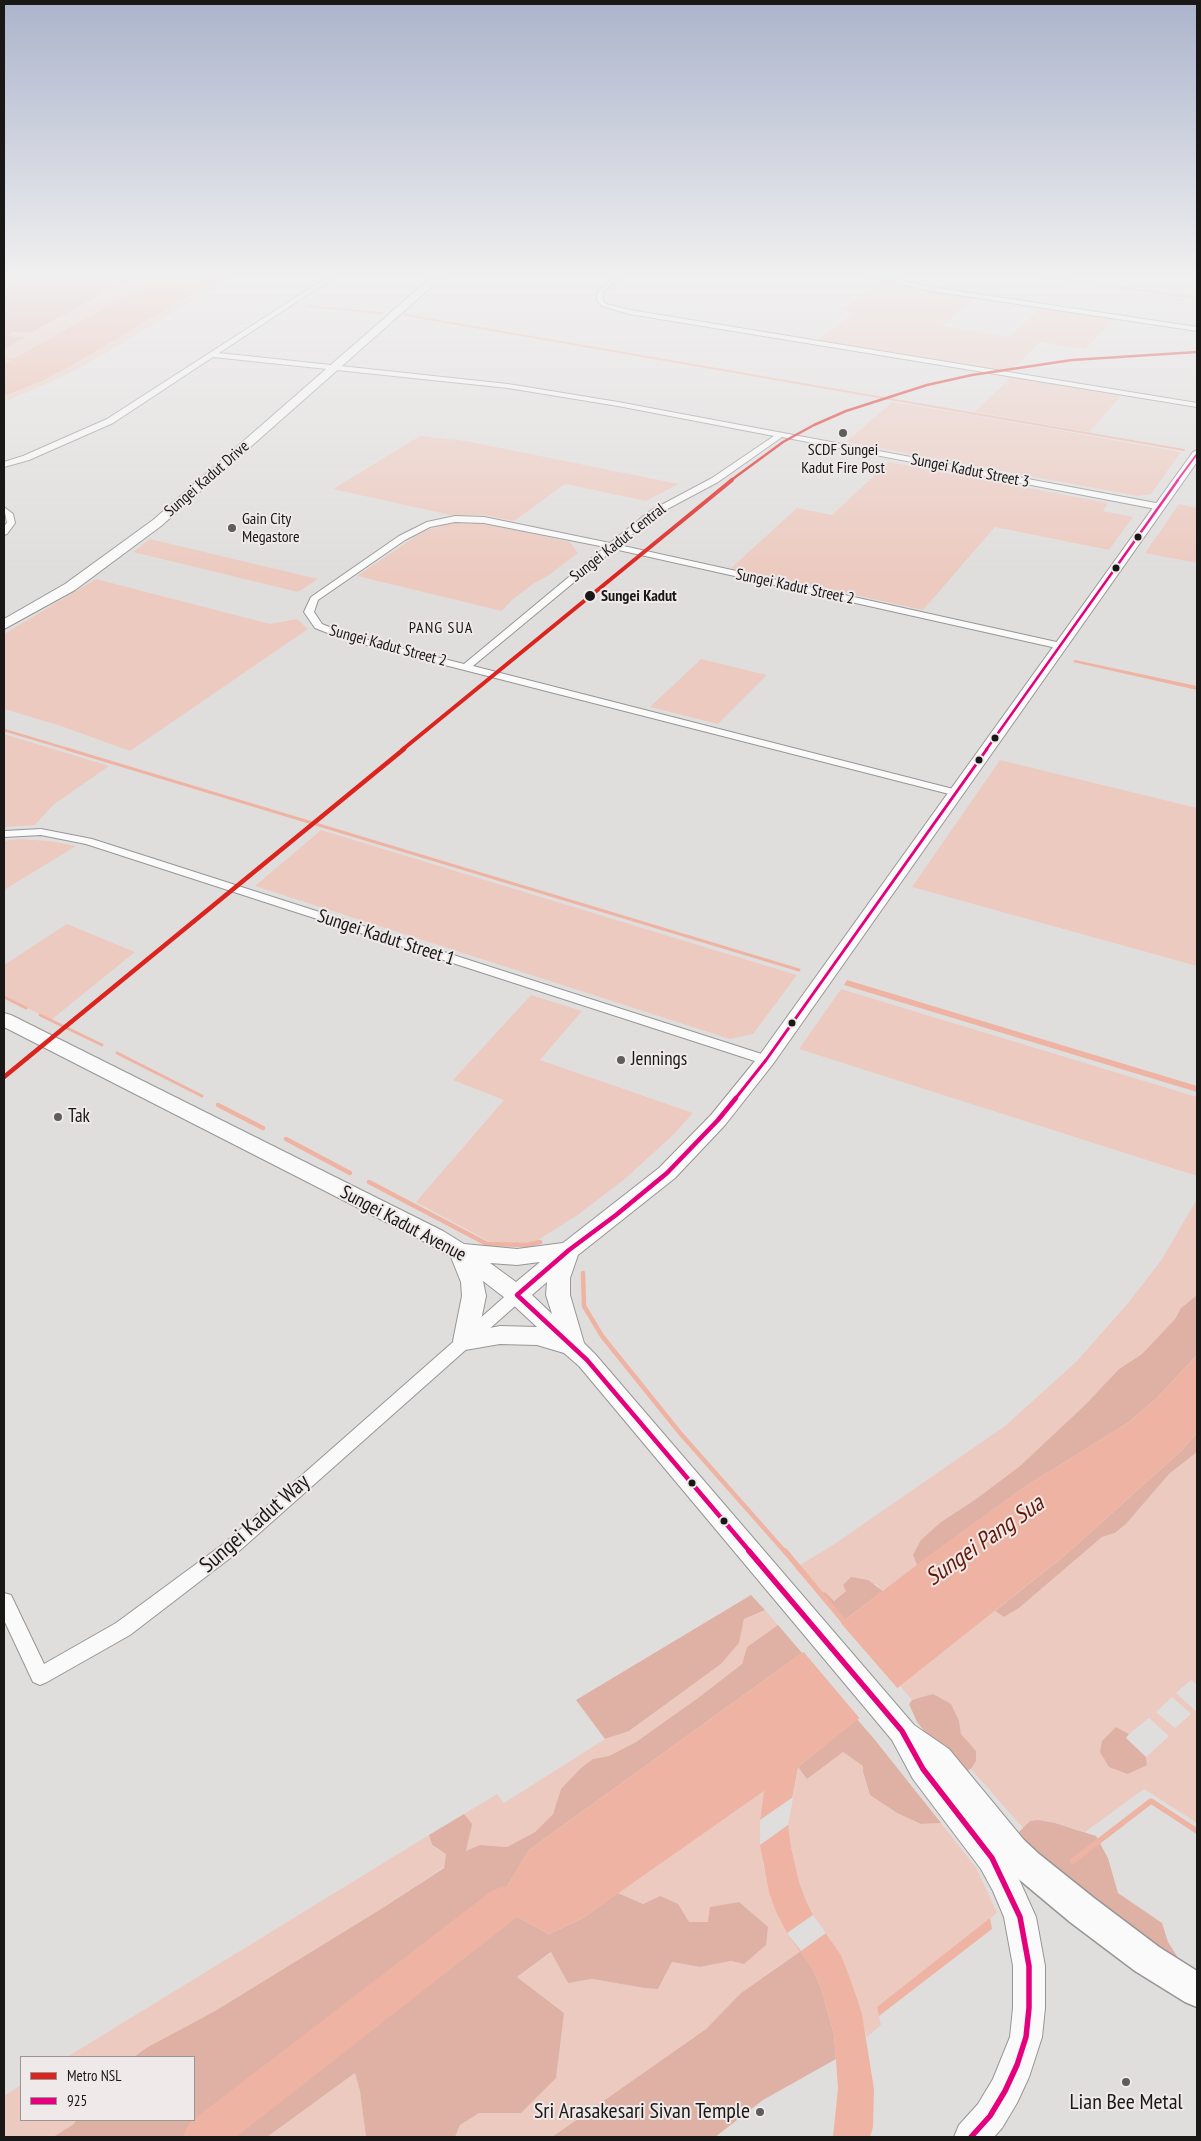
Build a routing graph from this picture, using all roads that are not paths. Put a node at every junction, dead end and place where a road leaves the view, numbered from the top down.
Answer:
1 (184, 374) edge
2 (321, 374) edge
3 (321, 374) edge
4 (387, 374) edge
5 (1007, 374) edge
6 (1197, 405) edge
7 (766, 432) junction
8 (780, 435) junction
9 (1197, 454) edge
10 (4, 465) edge
11 (1161, 507) junction
12 (4, 510) edge
13 (4, 532) edge
14 (614, 534) junction
15 (625, 536) junction
16 (576, 539) junction
17 (602, 549) junction
18 (633, 551) junction
19 (4, 615) edge
20 (4, 625) edge
21 (1061, 646) junction
22 (461, 666) junction
23 (957, 793) junction
24 (4, 834) edge
25 (4, 1019) edge
26 (766, 1060) junction
27 (569, 1250) junction
28 (460, 1252) junction
29 (518, 1295) junction
30 (465, 1341) junction
31 (574, 1347) junction
32 (4, 1601) edge
33 (895, 1723) junction
34 (1013, 1851) joint
35 (1197, 1990) edge
36 (971, 2137) edge

1 - 10 street
2 - 19 street, Sungei Kadut Drive
3 - 20 street, Sungei Kadut Drive
4 - 7 street, Sungei Kadut Street 3
5 - 6 street
7 - 8 street, Sungei Kadut Street 3
7 - 14 street, Sungei Kadut Central
8 - 11 street, Sungei Kadut Street 3
8 - 15 street, Sungei Kadut Central
9 - 11 street
11 - 21 street
12 - 13 street
14 - 16 street
14 - 17 street, Sungei Kadut Central
15 - 17 street, Sungei Kadut Central
15 - 18 street
16 - 17 street
16 - 22 street, Sungei Kadut Street 2
17 - 18 street, Sungei Kadut Street 2
17 - 22 street, Sungei Kadut Central
18 - 21 street, Sungei Kadut Street 2
21 - 23 street
22 - 23 street, Sungei Kadut Street 2
23 - 26 street
24 - 26 street, Sungei Kadut Street 1
25 - 28 street, Sungei Kadut Avenue
26 - 27 street
27 - 28 street
27 - 29 street
27 - 31 street
28 - 29 street, Sungei Kadut Avenue
28 - 30 street
29 - 30 street, Sungei Kadut Way
29 - 31 street, Sungei Kadut Avenue
30 - 31 street
30 - 32 street, Sungei Kadut Way
31 - 33 street, Sungei Kadut Avenue
33 - 34 street, Sungei Kadut Avenue
33 - 36 street, Sungei Kadut Avenue
34 - 35 main road

